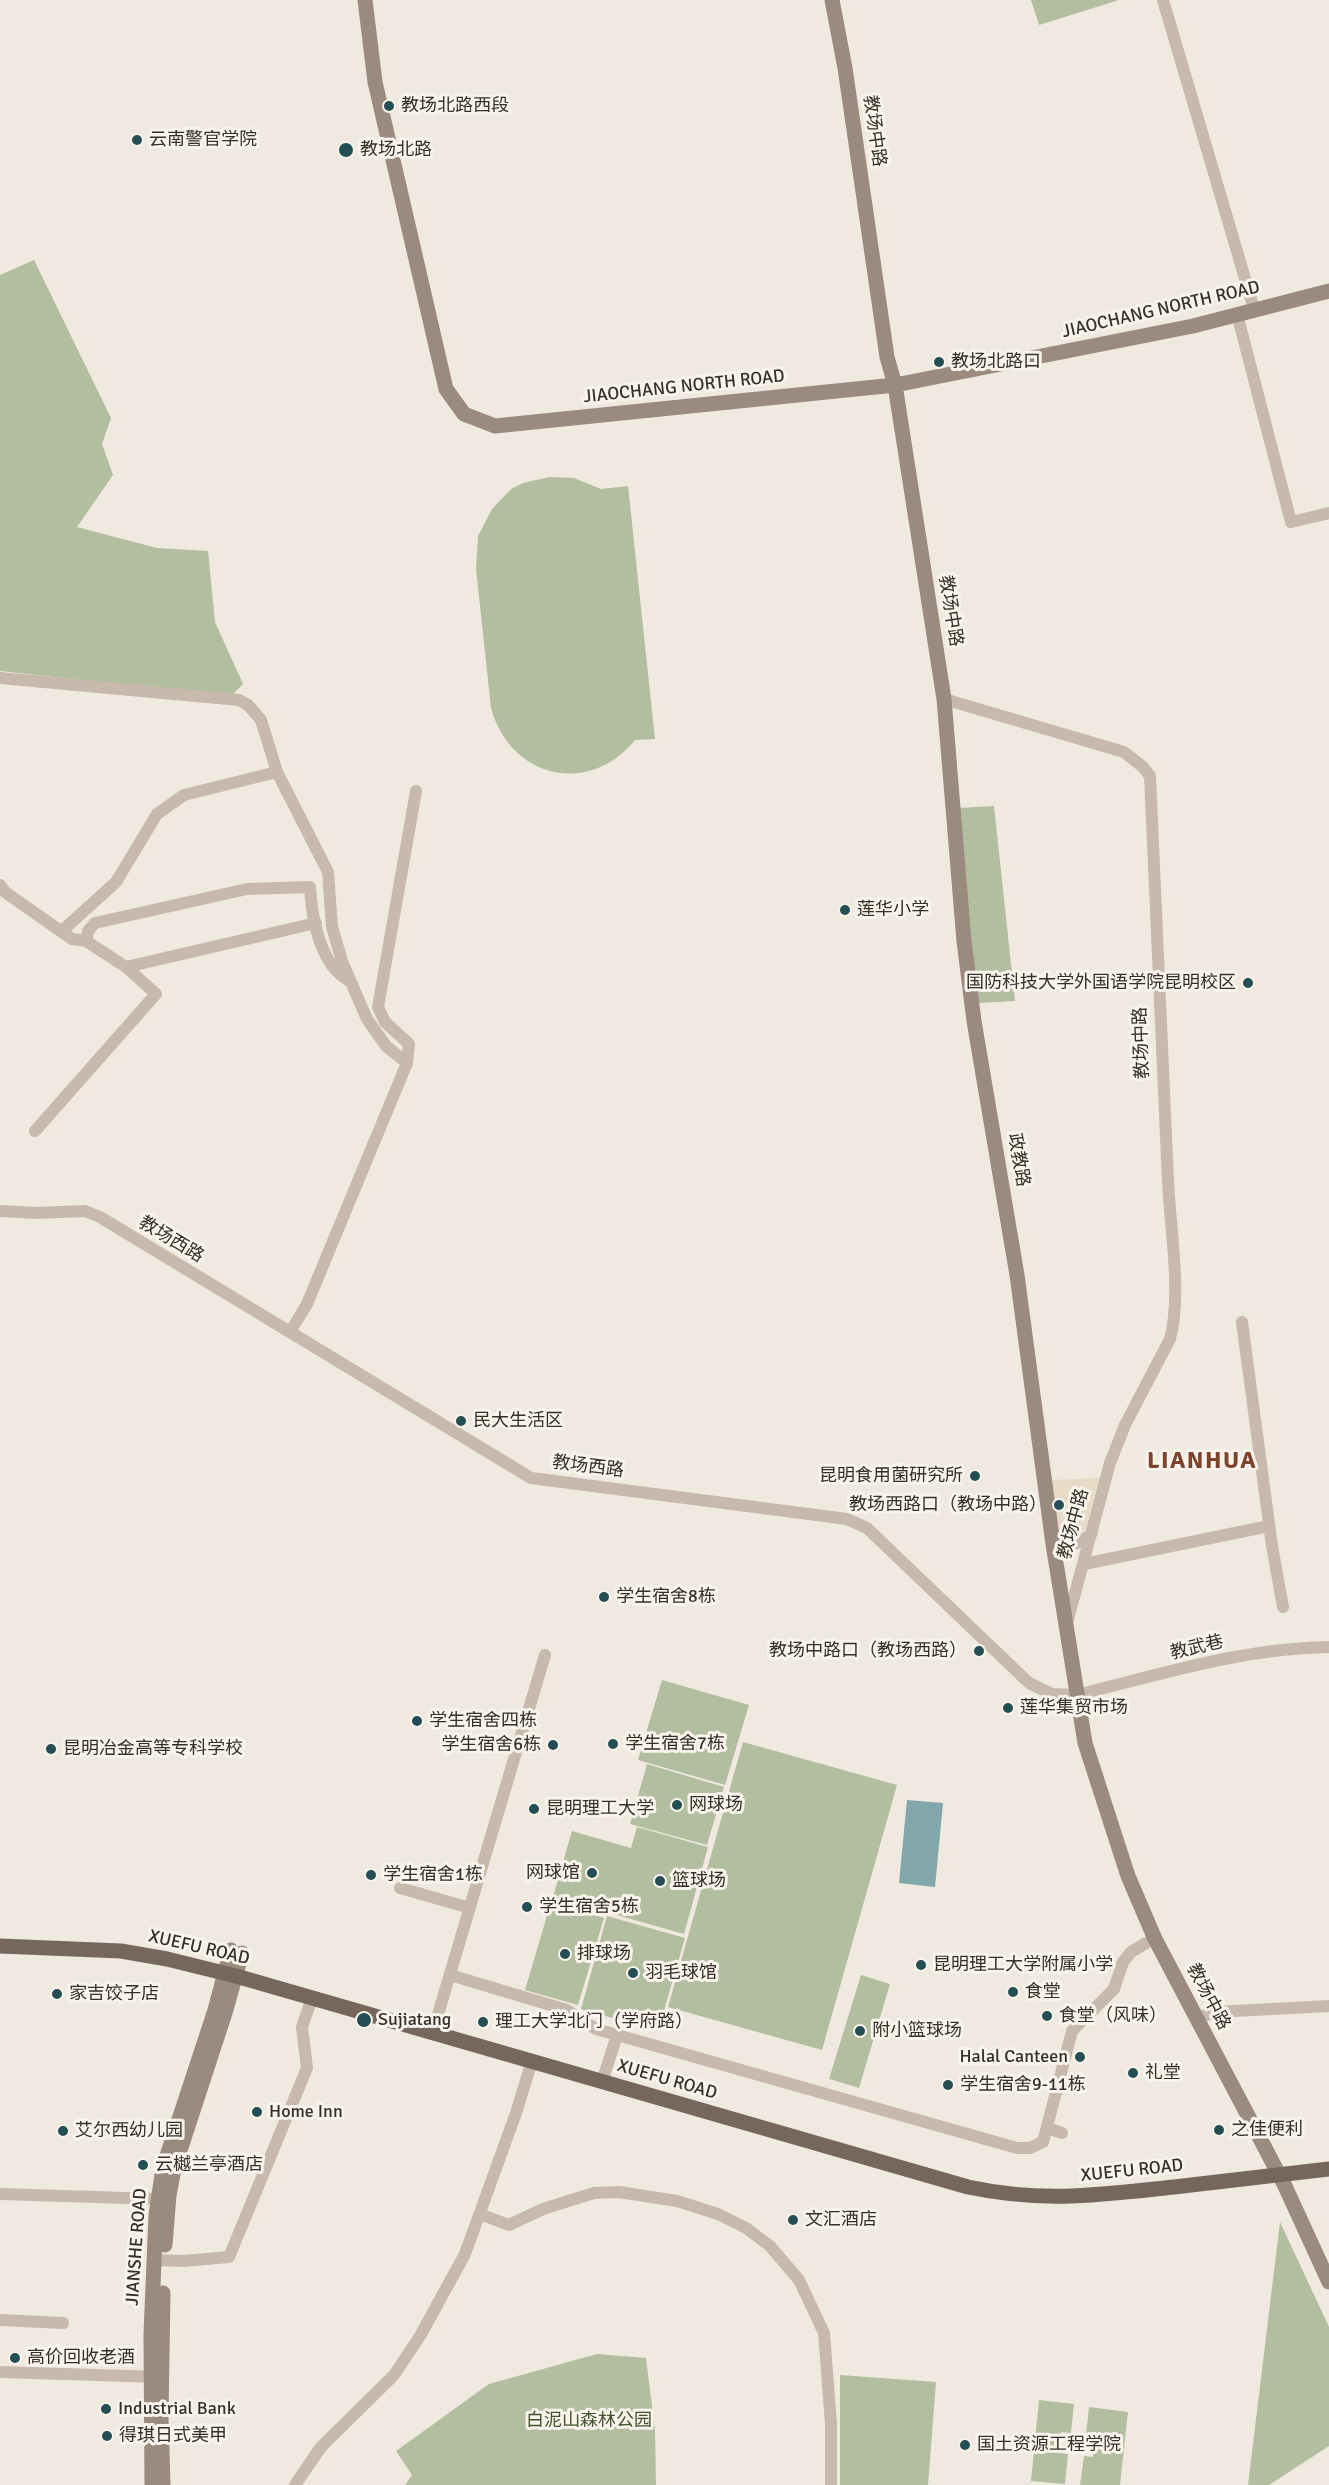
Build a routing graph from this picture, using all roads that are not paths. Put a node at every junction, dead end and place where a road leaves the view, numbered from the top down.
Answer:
1 (365, 0) edge
2 (832, 0) edge
3 (1163, 0) edge
4 (1329, 291) edge
5 (1254, 309) junction
6 (1237, 314) junction
7 (895, 386) junction
8 (1329, 513) edge
9 (0, 678) edge
10 (944, 699) junction
11 (277, 772) junction
12 (416, 791) dead end
13 (0, 885) edge
14 (316, 923) junction
15 (62, 931) junction
16 (86, 942) junction
17 (126, 967) junction
18 (352, 983) junction
19 (407, 1064) junction
20 (35, 1131) dead end
21 (0, 1211) edge
22 (1242, 1322) dead end
23 (290, 1332) junction
24 (1269, 1526) junction
25 (1092, 1533) junction
26 (1053, 1540) junction
27 (1084, 1564) junction
28 (1283, 1608) dead end
29 (1065, 1627) junction
30 (1329, 1647) edge
31 (545, 1655) dead end
32 (1076, 1695) junction
33 (400, 1888) dead end
34 (470, 1908) junction
35 (1146, 1943) dead end
36 (0, 1946) edge
37 (236, 1952) dead end
38 (230, 1974) junction
39 (450, 1975) junction
40 (312, 1998) junction
41 (1329, 2006) edge
42 (1197, 2018) junction
43 (436, 2020) dead end
44 (617, 2035) junction
45 (532, 2061) junction
46 (602, 2082) junction
47 (1047, 2128) junction
48 (1062, 2133) dead end
49 (1329, 2169) edge
50 (1278, 2175) junction
51 (0, 2194) edge
52 (158, 2199) junction
53 (480, 2214) junction
54 (160, 2260) junction
55 (1329, 2282) edge
56 (0, 2320) edge
57 (63, 2323) dead end
58 (0, 2372) edge
59 (156, 2377) junction
60 (153, 2485) edge
61 (163, 2485) edge
62 (295, 2485) edge
63 (831, 2485) edge

1 - 7 main road, JIAOCHANG NORTH ROAD
2 - 7 main road, 教场中路
3 - 5 street
4 - 5 main road, JIAOCHANG NORTH ROAD
5 - 6 main road, JIAOCHANG NORTH ROAD
6 - 7 main road, JIAOCHANG NORTH ROAD
6 - 8 street
7 - 10 main road, 教场中路
9 - 11 street
10 - 25 street, 教场中路
10 - 26 main road, 政教路
11 - 15 street
11 - 18 street
12 - 19 street
13 - 15 street
14 - 16 street
14 - 17 street
14 - 18 street
15 - 16 street
16 - 17 street
17 - 20 street
18 - 19 street
19 - 23 street
21 - 23 street, 教场西路
22 - 24 street
23 - 32 street, 教场西路
24 - 27 street
24 - 28 street
25 - 26 street
25 - 27 street, 教场中路
26 - 29 main road, 政教路
27 - 29 street, 教场中路
29 - 32 main road, 教场中路
30 - 32 street, 教武巷
31 - 34 street
32 - 42 main road, 教场中路
33 - 34 street
34 - 39 street
35 - 47 street
36 - 38 main road, XUEFU ROAD
37 - 38 main road, JIANSHE ROAD
38 - 40 main road, XUEFU ROAD
38 - 52 main road, JIANSHE ROAD
38 - 54 main road, JIANSHE ROAD
39 - 43 street
39 - 44 street
40 - 45 main road, XUEFU ROAD
40 - 54 street
41 - 42 street
42 - 50 main road, 教场中路
44 - 46 street
44 - 47 street
45 - 46 main road, XUEFU ROAD
45 - 53 street
46 - 50 main road, XUEFU ROAD
47 - 48 street
49 - 50 main road, XUEFU ROAD
50 - 55 main road, 教场中路
51 - 52 street
52 - 54 main road, JIANSHE ROAD
53 - 62 street
53 - 63 street
54 - 59 main road, JIANSHE ROAD
56 - 57 street
58 - 59 street
59 - 60 main road, JIANSHE ROAD
59 - 61 main road, JIANSHE ROAD

